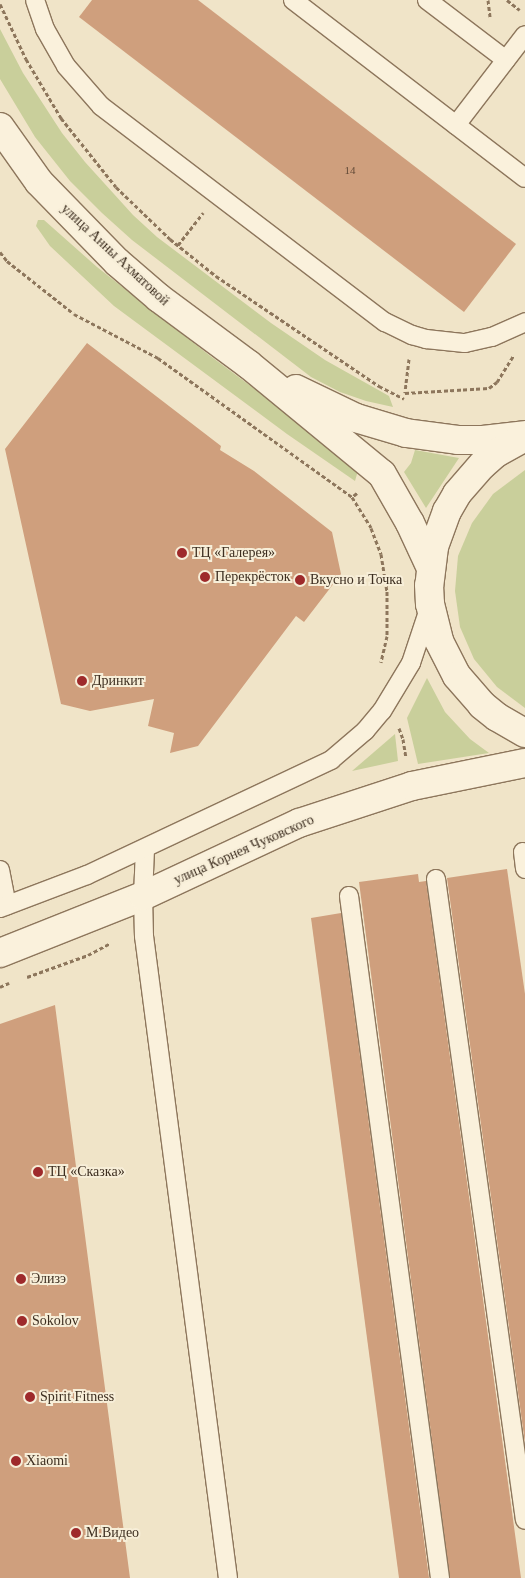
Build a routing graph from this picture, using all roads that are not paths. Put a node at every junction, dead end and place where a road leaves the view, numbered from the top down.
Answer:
1 (35, 0) edge
2 (427, 0) edge
3 (298, 1) edge
4 (525, 35) edge
5 (506, 60) junction
6 (456, 125) junction
7 (0, 127) edge
8 (525, 178) edge
9 (525, 322) edge
10 (248, 364) junction
11 (525, 436) edge
12 (430, 566) junction
13 (430, 604) junction
14 (525, 733) edge
15 (525, 763) edge
16 (145, 848) junction
17 (0, 870) edge
18 (436, 879) dead end
19 (143, 896) junction
20 (349, 896) dead end
21 (3, 906) edge
22 (0, 953) edge
23 (525, 1520) edge
24 (228, 1578) edge
25 (440, 1578) edge

1 - 9 lane
2 - 5 lane
3 - 6 lane
4 - 5 lane
5 - 6 lane
6 - 8 lane
7 - 10 street, улица Анны Ахматовой
10 - 11 street, улица Анны Ахматовой
10 - 12 street, улица Анны Ахматовой
11 - 12 street
12 - 13 street
13 - 14 street
13 - 16 lane
15 - 19 street, улица Корнея Чуковского
16 - 19 lane
16 - 21 lane
17 - 21 lane
18 - 23 lane
19 - 22 street, улица Корнея Чуковского
19 - 24 lane
20 - 25 lane

